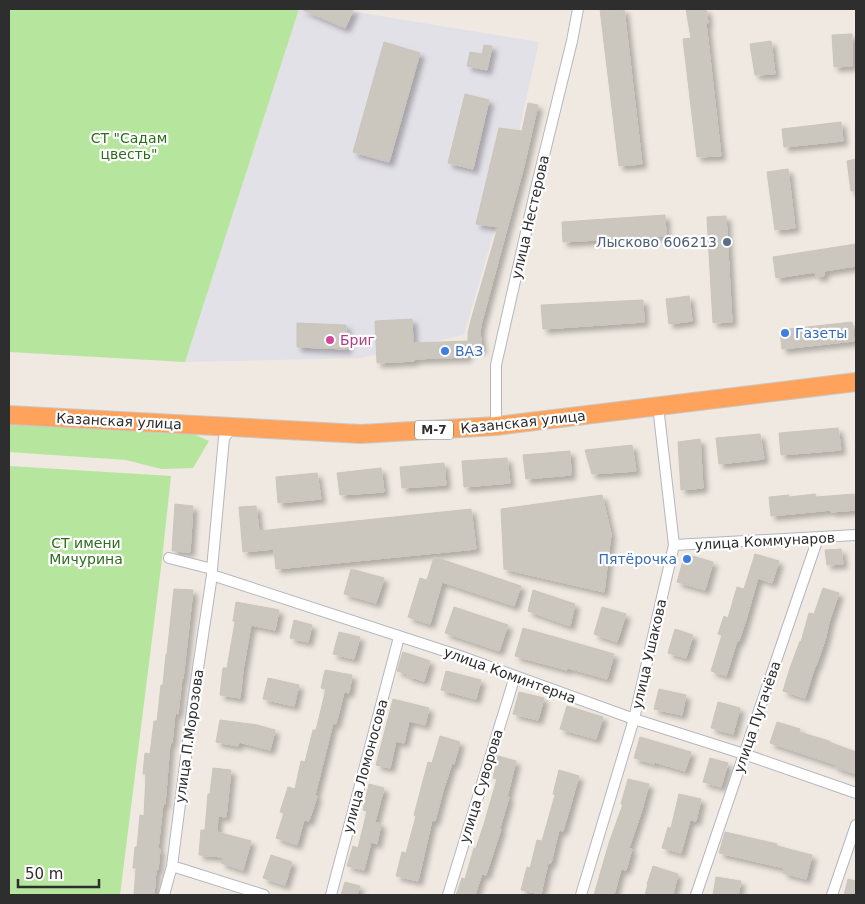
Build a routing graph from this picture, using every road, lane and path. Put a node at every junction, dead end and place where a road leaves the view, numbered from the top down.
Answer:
1 (578, 9) edge
2 (856, 382) edge
3 (658, 406) junction
4 (9, 415) edge
5 (496, 426) junction
6 (232, 427) junction
7 (856, 535) edge
8 (818, 538) junction
9 (674, 545) junction
10 (169, 558) dead end
11 (212, 572) junction
12 (399, 637) junction
13 (515, 676) junction
14 (634, 719) junction
15 (744, 754) junction
16 (856, 793) edge
17 (856, 825) edge
18 (172, 866) junction
19 (164, 895) edge
20 (264, 895) edge
21 (331, 895) edge
22 (448, 895) edge
23 (581, 895) edge
24 (696, 895) edge
25 (832, 895) edge

1 - 5 street, улица Нестерова
2 - 3 highway, Казанская улица / М-7
3 - 5 highway, Казанская улица / М-7
3 - 9 street, улица Ушакова
4 - 6 highway, Казанская улица / М-7
5 - 6 highway, Казанская улица / М-7
6 - 11 street, улица П.Морозова
7 - 8 street, улица Коммунаров
8 - 9 street, улица Коммунаров
8 - 15 street, улица Пугачёва
9 - 14 street, улица Ушакова
10 - 11 street, улица Коминтерна
11 - 12 street, улица Коминтерна
11 - 18 street, улица П.Морозова
12 - 13 street, улица Коминтерна
12 - 21 street, улица Ломоносова
13 - 14 street, улица Коминтерна
13 - 22 street, улица Суворова
14 - 15 street, улица Коминтерна
14 - 23 street, улица Ушакова
15 - 16 street, улица Коминтерна
15 - 24 street, улица Пугачёва
17 - 25 street
18 - 19 street, улица П.Морозова
18 - 20 street

